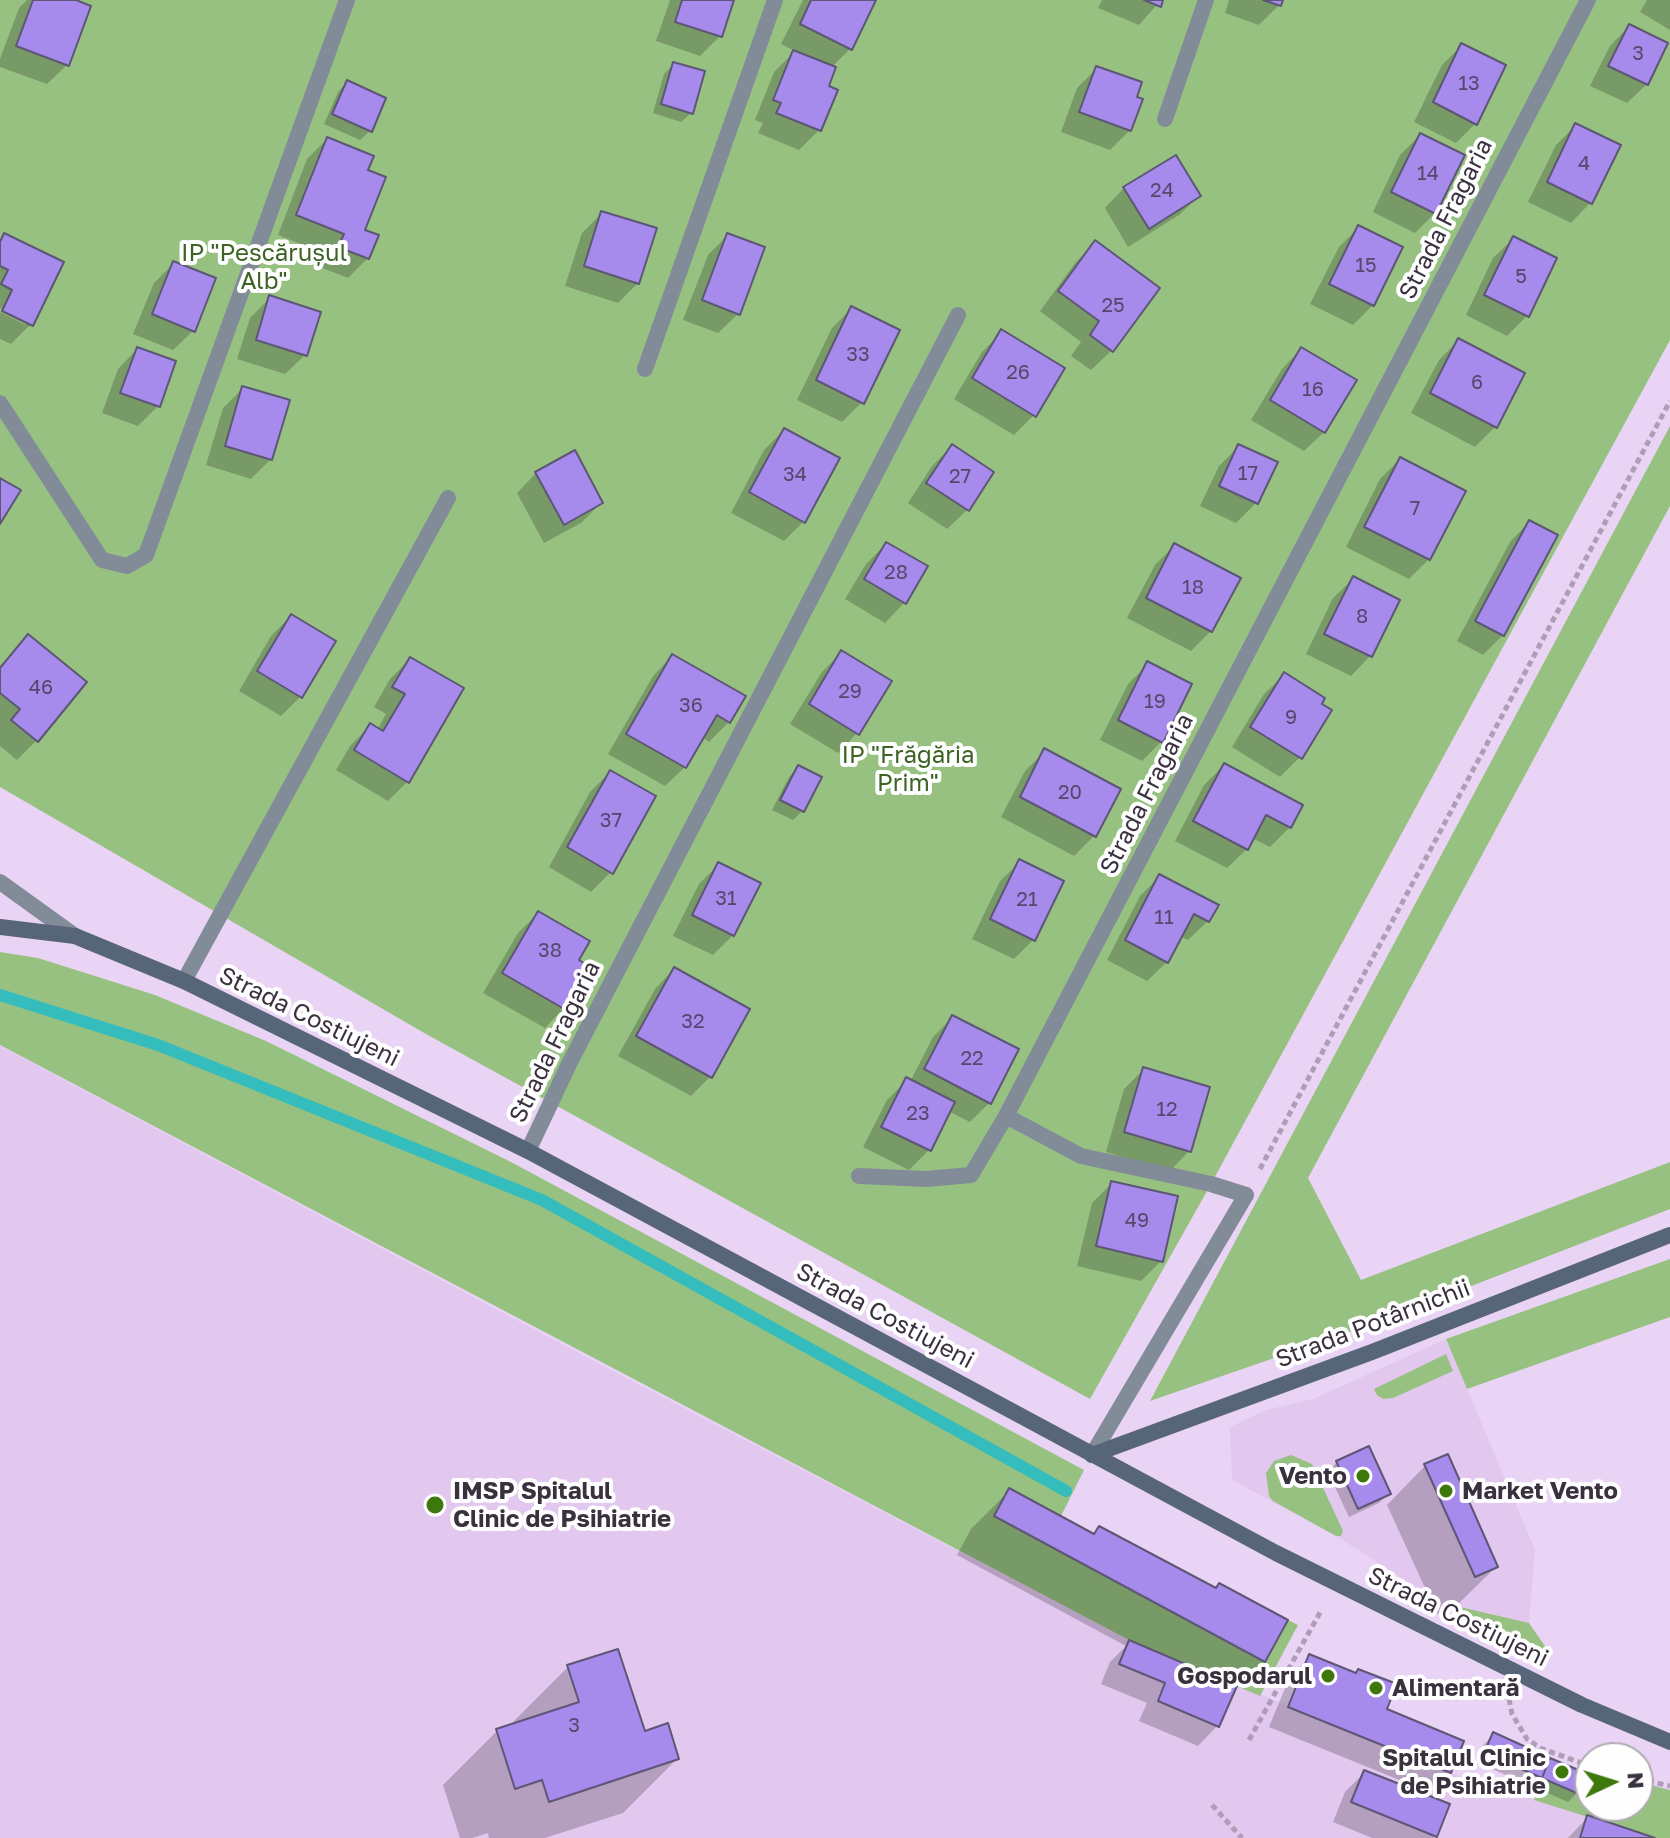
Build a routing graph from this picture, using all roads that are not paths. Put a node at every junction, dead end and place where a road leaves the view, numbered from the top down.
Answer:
1 (347, 0) edge
2 (775, 0) edge
3 (1206, 0) edge
4 (1588, 0) edge
5 (1165, 119) dead end
6 (958, 315) dead end
7 (645, 369) dead end
8 (0, 403) edge
9 (448, 498) dead end
10 (0, 882) edge
11 (0, 927) edge
12 (75, 936) junction
13 (184, 981) junction
14 (1006, 1116) junction
15 (528, 1151) junction
16 (859, 1176) dead end
17 (1670, 1235) edge
18 (1092, 1455) junction
19 (1670, 1742) edge

1 - 8 street
2 - 7 street
3 - 5 street
4 - 14 street, Strada Fragaria
6 - 15 street, Strada Fragaria
9 - 13 street
10 - 12 street, Strada Costiujeni
11 - 12 street, Strada Costiujeni
12 - 13 street, Strada Costiujeni
13 - 15 street, Strada Costiujeni
14 - 16 street, Strada Fragaria
14 - 18 street
15 - 18 street, Strada Costiujeni
17 - 18 street, Strada Potârnichii
18 - 19 street, Strada Costiujeni

